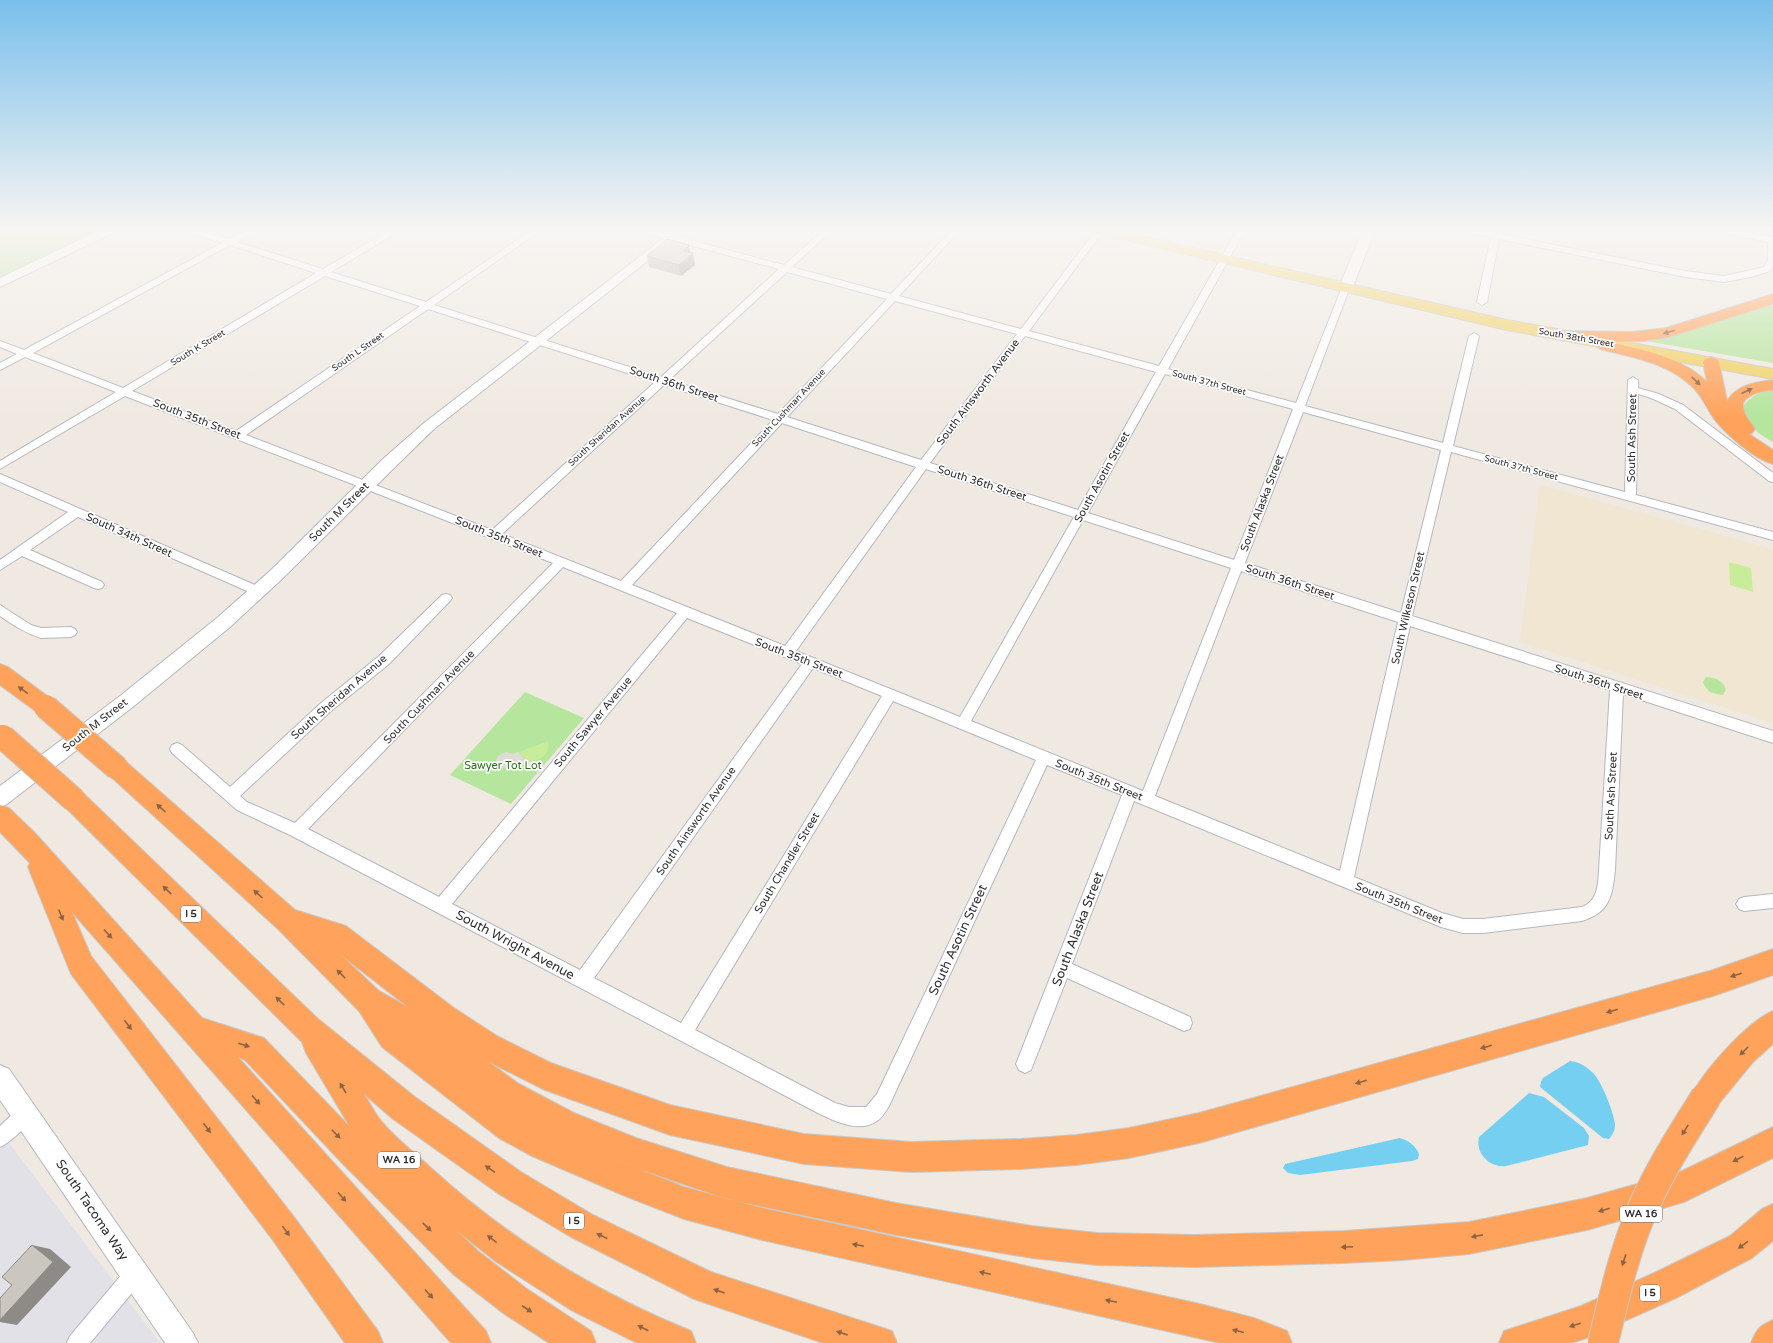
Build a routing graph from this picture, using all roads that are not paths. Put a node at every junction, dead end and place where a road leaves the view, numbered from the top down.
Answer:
1 (136, 293) edge
2 (290, 293) edge
3 (388, 293) edge
4 (444, 293) edge
5 (600, 293) edge
6 (759, 293) edge
7 (877, 293) edge
8 (897, 293) edge
9 (1052, 293) edge
10 (1206, 293) edge
11 (1344, 293) edge
12 (1370, 293) edge
13 (1484, 293) edge
14 (893, 297) junction
15 (1773, 299) edge
16 (1482, 302) dead end
17 (426, 305) junction
18 (1022, 332) junction
19 (1474, 336) dead end
20 (1568, 336) junction
21 (538, 341) junction
22 (0, 344) edge
23 (25, 353) junction
24 (1711, 362) junction
25 (0, 367) edge
26 (1162, 370) junction
27 (1773, 374) edge
28 (662, 380) junction
29 (1773, 385) edge
30 (124, 392) junction
31 (1299, 407) junction
32 (1722, 417) junction
33 (781, 418) junction
34 (238, 435) junction
35 (1447, 448) junction
36 (1773, 448) edge
37 (1773, 458) edge
38 (924, 464) junction
39 (0, 466) edge
40 (0, 478) edge
41 (1773, 478) edge
42 (366, 485) junction
43 (1630, 497) junction
44 (77, 512) junction
45 (1081, 516) junction
46 (493, 535) junction
47 (1773, 536) edge
48 (21, 551) junction
49 (561, 562) junction
50 (1237, 565) junction
51 (0, 566) edge
52 (98, 585) dead end
53 (623, 587) junction
54 (258, 591) junction
55 (446, 598) dead end
56 (0, 610) edge
57 (685, 612) junction
58 (1405, 620) junction
59 (72, 632) dead end
60 (787, 652) junction
61 (810, 662) junction
62 (0, 673) edge
63 (1618, 688) junction
64 (890, 694) junction
65 (963, 724) junction
66 (1, 735) edge
67 (1773, 737) edge
68 (177, 749) dead end
69 (1044, 757) junction
70 (1130, 793) junction
71 (231, 795) junction
72 (0, 798) edge
73 (1147, 799) junction
74 (0, 816) edge
75 (297, 831) junction
76 (31, 847) junction
77 (1345, 881) junction
78 (1773, 901) edge
79 (1601, 903) joint
80 (1744, 904) dead end
81 (441, 906) junction
82 (287, 920) junction
83 (1773, 962) edge
84 (1063, 968) junction
85 (583, 980) junction
86 (369, 1002) junction
87 (1184, 1023) dead end
88 (1773, 1025) edge
89 (308, 1028) junction
90 (193, 1029) junction
91 (684, 1033) junction
92 (1025, 1064) dead end
93 (0, 1078) edge
94 (26, 1113) junction
95 (865, 1117) joint
96 (0, 1138) edge
97 (1773, 1142) edge
98 (1773, 1220) edge
99 (135, 1274) junction
100 (465, 1337) edge
101 (1773, 1337) edge
102 (77, 1343) edge
103 (183, 1343) edge
104 (366, 1343) edge
105 (579, 1343) edge
106 (679, 1343) edge
107 (880, 1343) edge
108 (1275, 1343) edge
109 (1516, 1343) edge
110 (1603, 1343) edge
111 (1768, 1343) edge

1 - 23 street
2 - 30 street, South K Street
3 - 17 street, South 36th Street
4 - 17 street, South L Street
5 - 21 street, South M Street
6 - 28 street, South Sheridan Avenue
7 - 14 street, South 37th Street
8 - 14 street, South Cushman Avenue
9 - 18 street, South Ainsworth Avenue
10 - 26 street, South Asotin Street
11 - 31 street, South Alaska Street
12 - 20 main road, South 38th Street
13 - 16 street
14 - 18 street, South 37th Street
14 - 33 street, South Cushman Avenue
15 -> 20 highway
17 - 21 street, South 36th Street
17 - 34 street, South L Street
18 - 26 street, South 37th Street
18 - 38 street, South Ainsworth Avenue
19 - 35 street, South Wilkeson Street
20 - 24 main road, South 38th Street
20 -> 32 highway
21 - 28 street, South 36th Street
21 - 42 street, South M Street
22 - 23 street, South 35th Street
23 - 25 street
23 - 30 street, South 35th Street
24 - 27 main road, South 38th Street
24 - 32 highway
26 - 31 street, South 37th Street
26 - 45 street, South Asotin Street
28 - 33 street, South 36th Street
28 - 46 street, South Sheridan Avenue
36 -> 29 highway
30 - 34 street, South 35th Street
30 - 39 street, South K Street
31 - 35 street, South 37th Street
31 - 50 street, South Alaska Street
32 - 37 highway
33 - 38 street, South 36th Street
33 - 53 street, South Cushman Avenue
34 - 42 street, South 35th Street
35 - 43 street, South 37th Street
35 - 58 street, South Wilkeson Street
38 - 45 street, South 36th Street
38 - 60 street, South Ainsworth Avenue
40 - 44 street, South 34th Street
41 - 43 street, South Ash Street
42 - 46 street, South 35th Street
42 - 54 street, South M Street
43 - 47 street, South 37th Street
44 - 48 street
44 - 54 street, South 34th Street
45 - 50 street, South 36th Street
45 - 65 street, South Asotin Street
46 - 49 street, South 35th Street
48 - 51 street
48 - 52 street
49 - 53 street, South 35th Street
49 - 75 street, South Cushman Avenue
50 - 58 street, South 36th Street
50 - 73 street, South Alaska Street
53 - 57 street, South 35th Street
54 - 72 street, South M Street
55 - 71 street, South Sheridan Avenue
56 - 59 street
57 - 60 street, South 35th Street
57 - 81 street, South Sawyer Avenue
58 - 63 street, South 36th Street
58 - 77 street, South Wilkeson Street
60 - 61 street, South 35th Street
61 - 64 street, South 35th Street
61 - 85 street, South Ainsworth Avenue
82 -> 62 highway, bridge
63 - 67 street, South 36th Street
63 - 79 street, South Ash Street
64 - 65 street, South 35th Street
64 - 91 street, South Chandler Street
65 - 69 street, South 35th Street
89 -> 66 highway, I 5, bridge
68 - 71 street, South Wright Avenue
69 - 70 street, South 35th Street
69 - 95 street, South Asotin Street
70 - 73 street, South 35th Street
70 - 84 street, South Alaska Street
71 - 75 street, South Wright Avenue
73 - 77 street, South 35th Street
74 - 76 highway
75 - 81 street, South Wright Avenue
76 -> 90 highway
76 -> 104 highway
77 - 79 street, South 35th Street
78 - 80 street
81 - 85 street, South Wright Avenue
83 -> 82 highway
86 -> 82 highway
84 - 87 street
84 - 92 street, South Alaska Street
85 - 91 street, South Wright Avenue
97 -> 86 highway
108 -> 86 highway
88 -> 110 highway, WA 16, bridge
106 -> 89 highway, WA 16
107 -> 89 highway, I 5
90 -> 100 highway
90 -> 105 highway
91 - 95 street, South Wright Avenue
93 - 94 street, South Tacoma Way
94 - 96 street
94 - 99 street, South Tacoma Way
98 -> 109 highway, I 5
99 - 102 street
99 - 103 street, South Tacoma Way
101 - 111 highway

